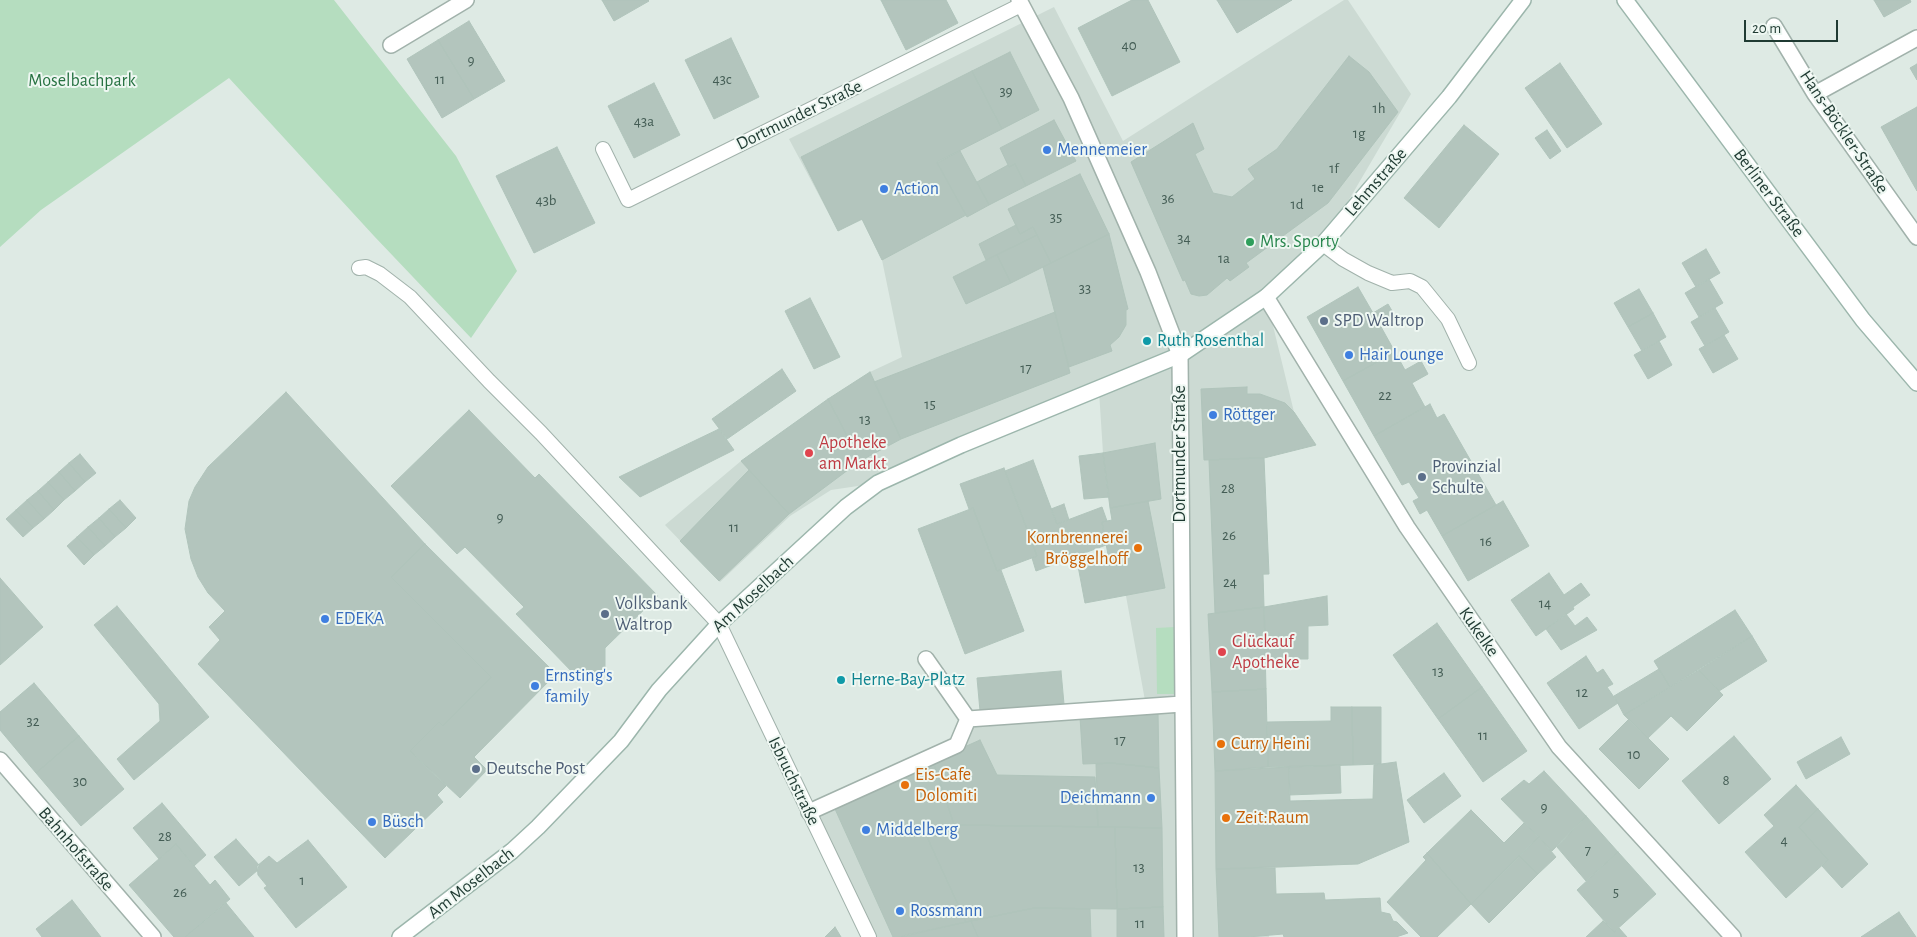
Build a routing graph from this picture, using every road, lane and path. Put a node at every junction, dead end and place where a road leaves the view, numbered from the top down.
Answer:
1 (466, 0) edge
2 (1522, 0) edge
3 (1625, 0) edge
4 (1020, 3) edge
5 (1774, 26) dead end
6 (1917, 38) edge
7 (391, 45) dead end
8 (1815, 94) junction
9 (603, 149) dead end
10 (1916, 235) edge
11 (1323, 244) junction
12 (359, 268) dead end
13 (1266, 297) junction
14 (1180, 355) junction
15 (1469, 363) dead end
16 (1917, 383) edge
17 (719, 624) junction
18 (926, 659) dead end
19 (1182, 704) junction
20 (968, 719) junction
21 (0, 760) edge
22 (809, 812) junction
23 (153, 937) edge
24 (400, 937) edge
25 (869, 937) edge
26 (1184, 937) edge
27 (1733, 937) edge

1 - 7 street
2 - 11 street, Lehmstraße
3 - 16 street, Berliner Straße
4 - 9 lane, Dortmunder Straße
4 - 14 street, Dortmunder Straße
5 - 8 street, Hans-Böckler-Straße
6 - 8 street
8 - 10 street, Hans-Böckler-Straße
11 - 13 street, Lehmstraße
11 - 15 lane
12 - 17 lane, Isbruchstraße
13 - 14 street, Lehmstraße
13 - 27 street, Kukelke
14 - 17 street, Am Moselbach
14 - 19 street, Dortmunder Straße
17 - 22 lane, Isbruchstraße
17 - 24 street, Am Moselbach
18 - 20 street
19 - 20 street
19 - 26 street, Dortmunder Straße
20 - 22 street
21 - 23 street, Bahnhofstraße
22 - 25 lane, Isbruchstraße

